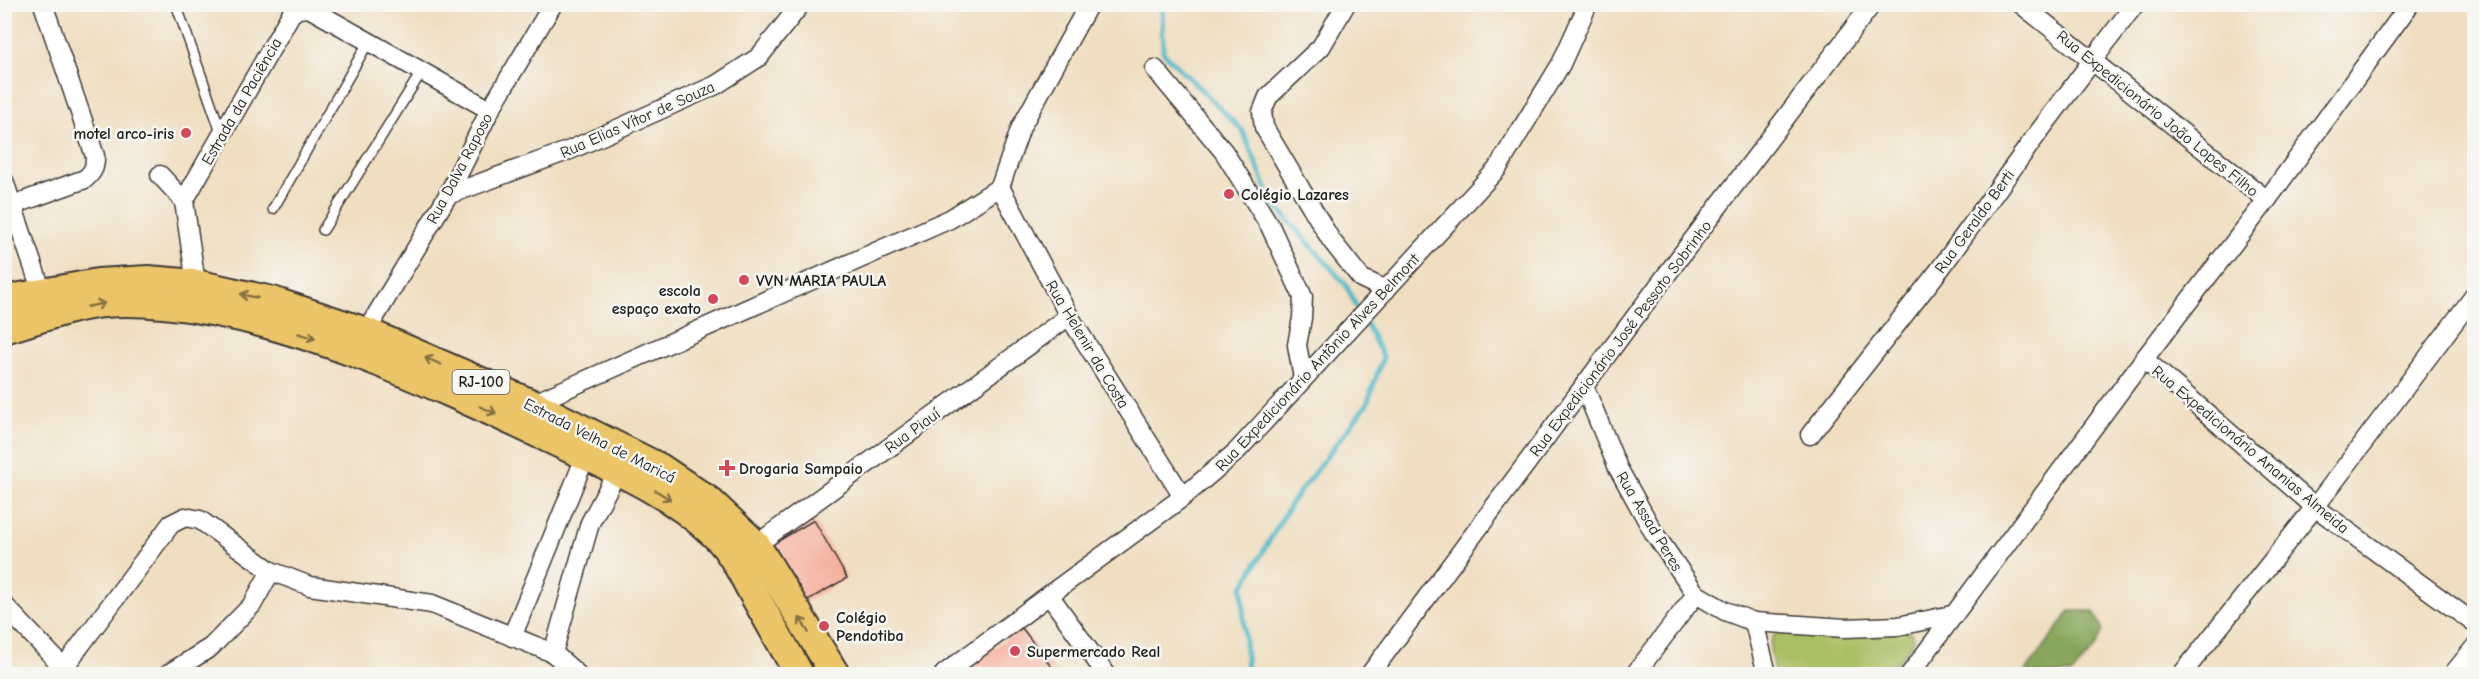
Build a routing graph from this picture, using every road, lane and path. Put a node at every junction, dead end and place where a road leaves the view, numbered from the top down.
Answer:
1 (43, 4) edge
2 (176, 4) edge
3 (553, 4) edge
4 (801, 4) edge
5 (1089, 4) edge
6 (1346, 4) edge
7 (1588, 4) edge
8 (1872, 4) edge
9 (2021, 4) edge
10 (2135, 4) edge
11 (2410, 4) edge
12 (369, 41) junction
13 (2093, 61) junction
14 (1155, 69) dead end
15 (422, 70) junction
16 (490, 110) junction
17 (222, 134) junction
18 (160, 174) dead end
19 (4, 181) edge
20 (1000, 187) junction
21 (448, 195) junction
22 (2267, 200) junction
23 (184, 201) junction
24 (13, 205) junction
25 (273, 209) dead end
26 (323, 230) dead end
27 (196, 284) junction
28 (1383, 292) junction
29 (2475, 296) edge
30 (28, 302) edge
31 (1069, 316) junction
32 (4, 329) edge
33 (366, 332) junction
34 (2144, 359) junction
35 (1303, 378) junction
36 (1584, 386) junction
37 (532, 404) junction
38 (1810, 435) dead end
39 (586, 455) junction
40 (618, 470) junction
41 (1183, 498) junction
42 (2315, 507) junction
43 (756, 545) junction
44 (271, 571) junction
45 (1696, 594) junction
46 (1048, 595) junction
47 (4, 605) edge
48 (1952, 615) junction
49 (1754, 622) junction
50 (2475, 622) edge
51 (512, 637) junction
52 (2475, 648) edge
53 (553, 653) junction
54 (62, 671) edge
55 (168, 675) edge
56 (577, 675) edge
57 (799, 675) edge
58 (835, 675) edge
59 (944, 675) edge
60 (1106, 675) edge
61 (1370, 675) edge
62 (1635, 675) edge
63 (1767, 675) edge
64 (1910, 675) edge
65 (2182, 675) edge
66 (2452, 675) edge

1 - 24 street
2 - 17 lane
3 - 16 street, Rua Dalva Raposo
4 - 21 street, Rua Elias Vítor de Souza
5 - 20 street
6 - 28 street
7 - 28 street, Rua Expedicionário Antônio Alves Belmont
8 - 36 street, Rua Expedicionário José Pessoto Sobrinho
9 - 13 street, Rua Expedicionário João Lopes Filho
10 - 13 street, Rua Geraldo Berti
11 - 22 street
12 - 15 street, Estrada da Paciência
12 - 17 street, Estrada da Paciência
12 - 25 lane
13 - 22 street, Rua Expedicionário João Lopes Filho
13 - 38 street, Rua Geraldo Berti
14 - 35 street
15 - 16 street, Estrada da Paciência
15 - 26 lane
16 - 21 street, Rua Dalva Raposo
17 - 23 street, Estrada da Paciência
18 - 23 street
19 - 24 street
20 - 31 street, Rua Helenir da Costa
20 - 37 street
21 - 33 street, Rua Dalva Raposo
22 - 34 street
23 - 27 street
24 - 30 street
27 - 30 main road, Estrada Velha de Maricá / RJ-100
33 -> 27 main road, Estrada Velha de Maricá / RJ-100
28 - 35 street, Rua Expedicionário Antônio Alves Belmont
29 - 42 street
30 - 32 main road, Estrada Velha de Maricá / RJ-100
30 -> 39 main road, Estrada Velha de Maricá / RJ-100
31 - 41 street, Rua Helenir da Costa
31 - 43 street, Rua Piauí
37 -> 33 main road, Estrada Velha de Maricá / RJ-100
34 - 42 street, Rua Expedicionário Ananias Almeida
34 - 48 street
35 - 41 street, Rua Expedicionário Antônio Alves Belmont
36 - 45 street, Rua Assad Peres
36 - 61 street, Rua Expedicionário José Pessoto Sobrinho
37 - 43 main road, Estrada Velha de Maricá / RJ-100
39 - 40 main road, Estrada Velha de Maricá / RJ-100
39 - 51 street
40 - 53 street
40 -> 57 main road, Estrada Velha de Maricá / RJ-100
41 - 46 street, Rua Expedicionário Antônio Alves Belmont
42 - 50 street, Rua Expedicionário Ananias Almeida
42 - 65 street
58 -> 43 main road, Estrada Velha de Maricá / RJ-100
44 - 51 street
44 - 54 street
44 - 55 street
45 - 49 street, Rua Assad Peres
45 - 62 street
46 - 59 street, Rua Expedicionário Antônio Alves Belmont
46 - 60 street
47 - 54 street
48 - 49 street, Rua Assad Peres
48 - 64 street
49 - 63 street
51 - 53 street
52 - 66 street
53 - 56 street

